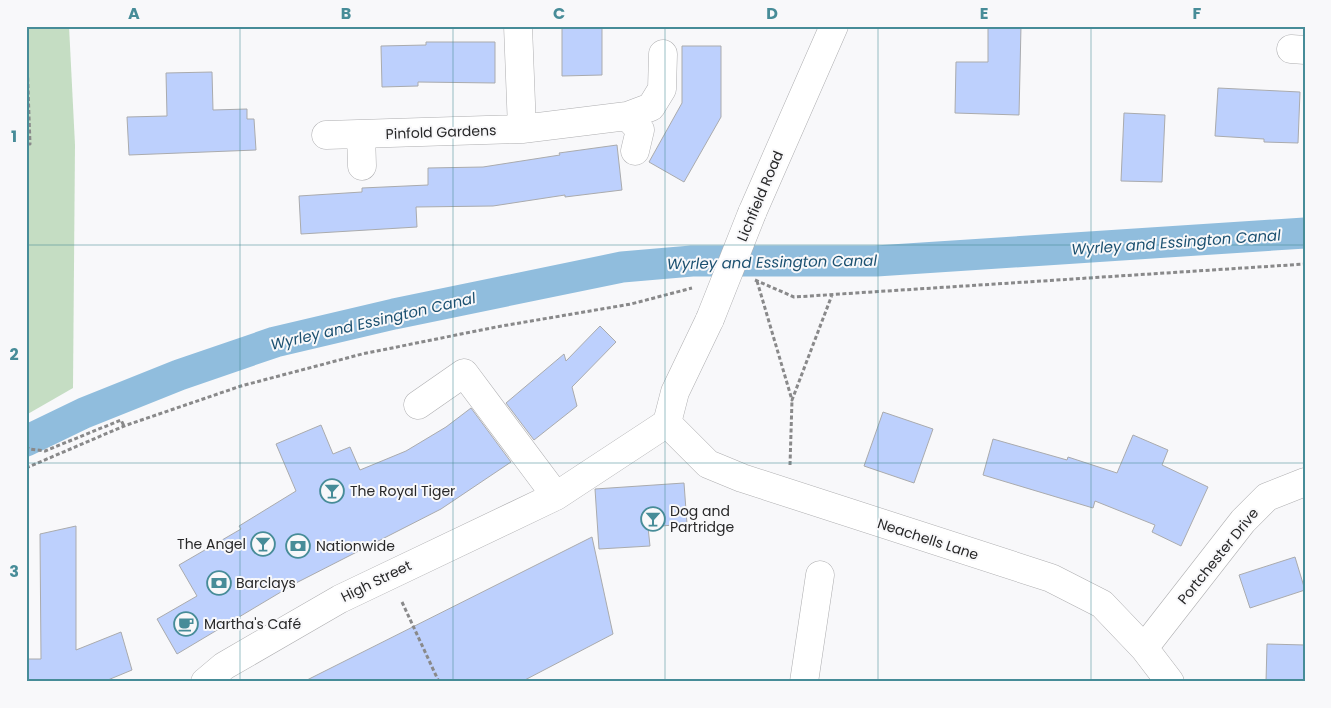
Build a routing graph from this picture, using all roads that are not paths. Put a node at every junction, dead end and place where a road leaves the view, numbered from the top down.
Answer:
1 (518, 26) edge
2 (834, 26) edge
3 (663, 54) dead end
4 (627, 116) junction
5 (522, 129) junction
6 (361, 134) junction
7 (326, 135) dead end
8 (635, 151) dead end
9 (362, 166) dead end
10 (418, 405) dead end
11 (667, 423) junction
12 (1305, 482) edge
13 (556, 496) junction
14 (820, 575) dead end
15 (1144, 648) junction
16 (205, 682) edge
17 (804, 682) edge
18 (1170, 682) edge

1 - 5 street
2 - 11 street, Lichfield Road, bridge
3 - 4 street, Pinfold Gardens
4 - 5 street, Pinfold Gardens
4 - 8 street
5 - 6 street, Pinfold Gardens
6 - 7 street, Pinfold Gardens
6 - 9 street
10 - 13 street
11 - 13 street, High Street
11 - 15 street, Neachells Lane
12 - 15 street, Portchester Drive
13 - 16 street, High Street
14 - 17 street
15 - 18 street, Neachells Lane

